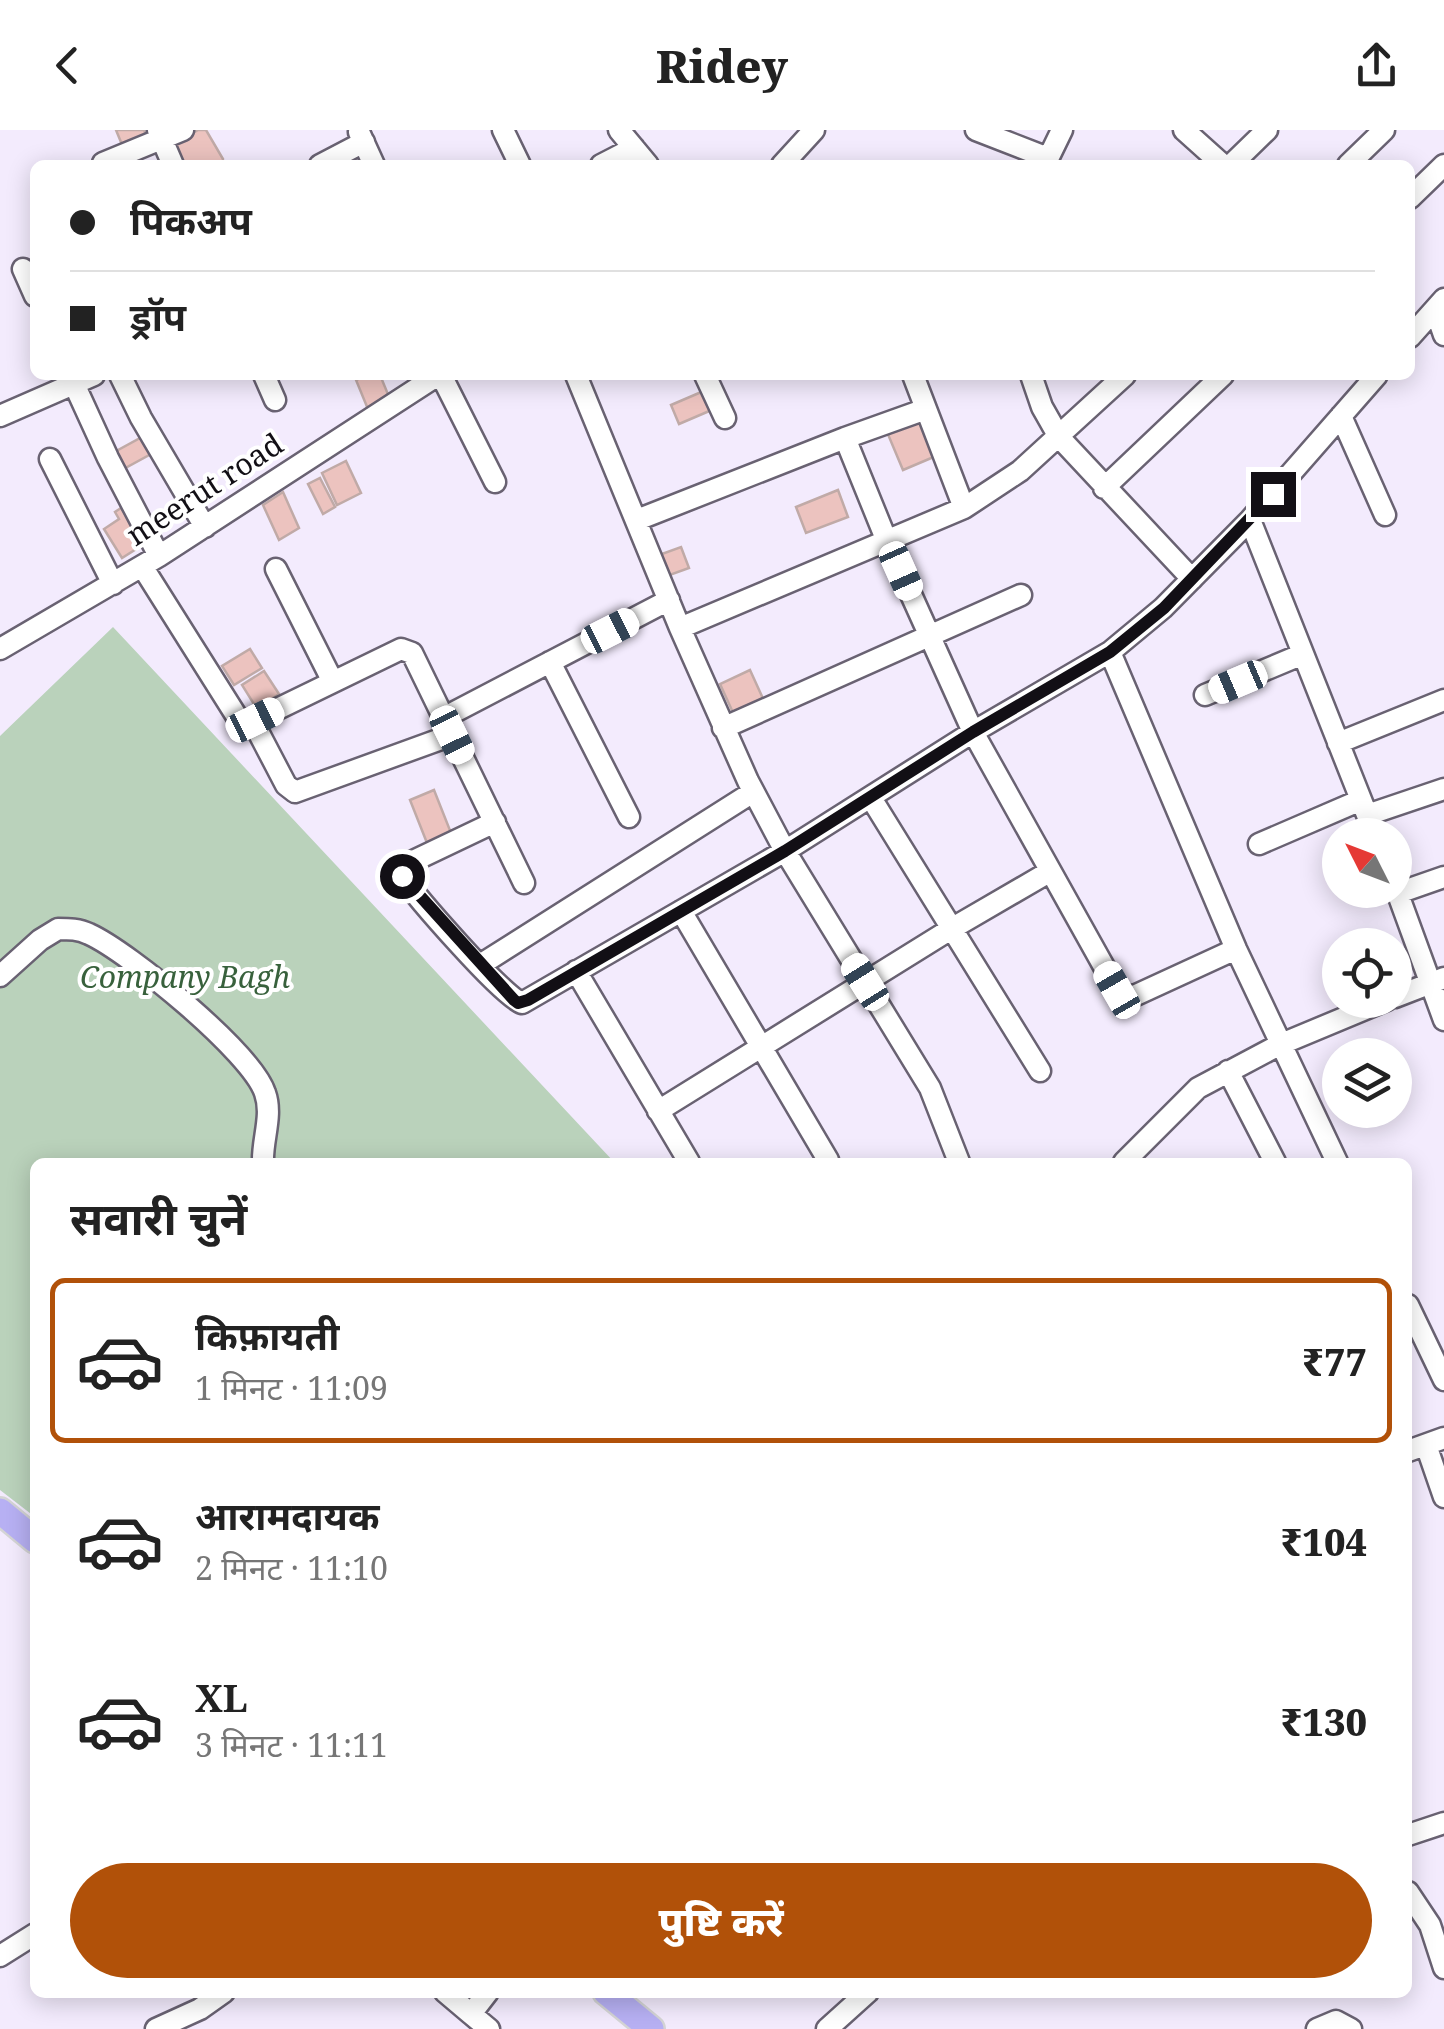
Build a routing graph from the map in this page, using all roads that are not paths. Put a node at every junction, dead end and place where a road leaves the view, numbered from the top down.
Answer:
1 (183, 130) edge
2 (503, 130) edge
3 (619, 130) edge
4 (814, 130) edge
5 (976, 130) edge
6 (1062, 130) edge
7 (1184, 130) edge
8 (1266, 130) edge
9 (1384, 130) edge
10 (160, 135) edge
11 (361, 136) edge
12 (634, 148) junction
13 (109, 160) edge
14 (172, 160) edge
15 (327, 160) edge
16 (372, 160) edge
17 (518, 160) edge
18 (610, 160) edge
19 (644, 160) edge
20 (787, 160) edge
21 (1043, 160) edge
22 (1048, 160) edge
23 (1221, 160) edge
24 (1233, 160) edge
25 (1353, 160) edge
26 (1444, 165) edge
27 (1415, 193) edge
28 (23, 269) dead end
29 (30, 285) edge
30 (1439, 304) edge
31 (1415, 332) edge
32 (1444, 334) edge
33 (76, 380) edge
34 (81, 380) edge
35 (122, 380) edge
36 (266, 380) edge
37 (432, 380) edge
38 (443, 380) edge
39 (578, 380) edge
40 (707, 380) edge
41 (915, 380) edge
42 (1033, 380) edge
43 (1121, 380) edge
44 (1218, 380) edge
45 (1373, 380) edge
46 (275, 400) dead end
47 (926, 409) junction
48 (0, 416) edge
49 (1341, 416) junction
50 (725, 418) dead end
51 (1059, 437) junction
52 (845, 438) junction
53 (50, 459) dead end
54 (494, 482) dead end
55 (1104, 488) junction
56 (964, 508) junction
57 (1385, 516) dead end
58 (637, 520) junction
59 (1250, 520) junction
60 (204, 527) junction
61 (886, 539) junction
62 (151, 561) junction
63 (276, 569) dead end
64 (1192, 579) junction
65 (113, 584) junction
66 (1020, 595) dead end
67 (668, 600) junction
68 (680, 628) junction
69 (930, 636) junction
70 (0, 649) edge
71 (1110, 652) junction
72 (1303, 654) junction
73 (550, 662) junction
74 (333, 682) junction
75 (1205, 695) dead end
76 (1444, 700) edge
77 (252, 720) junction
78 (448, 726) junction
79 (723, 728) junction
80 (973, 732) junction
81 (1338, 743) junction
82 (1444, 789) edge
83 (753, 792) junction
84 (871, 798) junction
85 (1368, 817) edge
86 (629, 818) dead end
87 (495, 822) junction
88 (1260, 844) dead end
89 (785, 851) junction
90 (1048, 872) junction
91 (1444, 877) edge
92 (524, 883) dead end
93 (1412, 886) edge
94 (1404, 908) edge
95 (682, 911) junction
96 (950, 928) junction
97 (1236, 949) junction
98 (480, 965) junction
99 (576, 971) junction
100 (0, 976) edge
101 (1437, 980) edge
102 (865, 982) junction
103 (1412, 990) edge
104 (1343, 1018) edge
105 (1444, 1020) edge
106 (1279, 1044) junction
107 (762, 1047) junction
108 (1040, 1071) dead end
109 (1228, 1072) junction
110 (658, 1112) junction
111 (263, 1158) edge
112 (687, 1158) edge
113 (827, 1158) edge
114 (957, 1158) edge
115 (1128, 1158) edge
116 (1273, 1158) edge
117 (1335, 1158) edge
118 (1412, 1314) edge
119 (1444, 1380) edge
120 (1426, 1445) edge
121 (1444, 1497) edge
122 (0, 1511) edge
123 (0, 1528) edge
124 (30, 1536) edge
125 (30, 1552) edge
126 (1444, 1823) edge
127 (1412, 1834) edge
128 (1412, 1896) edge
129 (1437, 1922) edge
130 (30, 1937) edge
131 (0, 1956) edge
132 (1444, 1968) edge
133 (216, 1998) edge
134 (452, 1998) edge
135 (483, 1998) edge
136 (861, 1998) edge
137 (623, 2005) edge
138 (471, 2014) junction
139 (156, 2029) edge
140 (489, 2029) edge
141 (651, 2029) edge
142 (827, 2029) edge
143 (1317, 2029) edge
144 (1351, 2029) edge

1 - 10 street
2 - 17 street
3 - 12 street
4 - 20 street
5 - 21 street
6 - 22 street
7 - 23 street
8 - 24 street
9 - 25 street
10 - 13 street
10 - 14 street
11 - 15 street
11 - 16 street
12 - 18 street
12 - 19 street
26 - 27 street
28 - 29 street
30 - 31 street
30 - 32 street
33 - 48 street
34 - 62 street
35 - 60 street
36 - 46 street
37 - 60 street, meerut road
38 - 54 street
39 - 58 street
40 - 50 street
41 - 47 street
42 - 51 street
43 - 51 street
44 - 55 street
45 - 49 street
47 - 52 street
47 - 56 street
49 - 57 street
49 - 59 street
51 - 55 street
51 - 56 street
52 - 58 street
52 - 61 street
53 - 65 street
55 - 64 street
56 - 61 street
58 - 67 street
59 - 64 street
59 - 72 street
60 - 62 street, meerut road
61 - 68 street
61 - 69 street
62 - 65 street, meerut road
62 - 77 street
63 - 74 street
64 - 71 street
65 - 70 street, meerut road
66 - 69 street
67 - 68 street
67 - 73 street
68 - 79 street
69 - 79 street
69 - 80 street
71 - 80 street
71 - 97 street
72 - 75 street
72 - 81 street
73 - 78 street
73 - 86 street
74 - 77 street
74 - 78 street
76 - 81 street
77 - 78 street
78 - 87 street
79 - 83 street
80 - 84 street
80 - 90 street
81 - 85 street
82 - 85 street
83 - 89 street
83 - 98 street
84 - 89 street
84 - 96 street
85 - 88 street
87 - 92 street
87 - 98 street
89 - 95 street
89 - 102 street
90 - 96 street
90 - 97 street
91 - 93 street
94 - 101 street
95 - 99 street
95 - 107 street
96 - 102 street
96 - 108 street
97 - 106 street
98 - 99 street
99 - 110 street
100 - 111 street
101 - 103 street
101 - 105 street
102 - 107 street
102 - 114 street
104 - 106 street
106 - 109 street
106 - 117 street
107 - 110 street
107 - 113 street
109 - 115 street
109 - 116 street
110 - 112 street
118 - 119 street
120 - 121 street
122 - 124 main road
123 - 125 main road
126 - 127 street
128 - 129 street
129 - 132 street
130 - 131 street
133 - 139 street
134 - 138 street
135 - 138 street
136 - 142 street
137 - 141 main road
138 - 140 street
143 - 144 street

